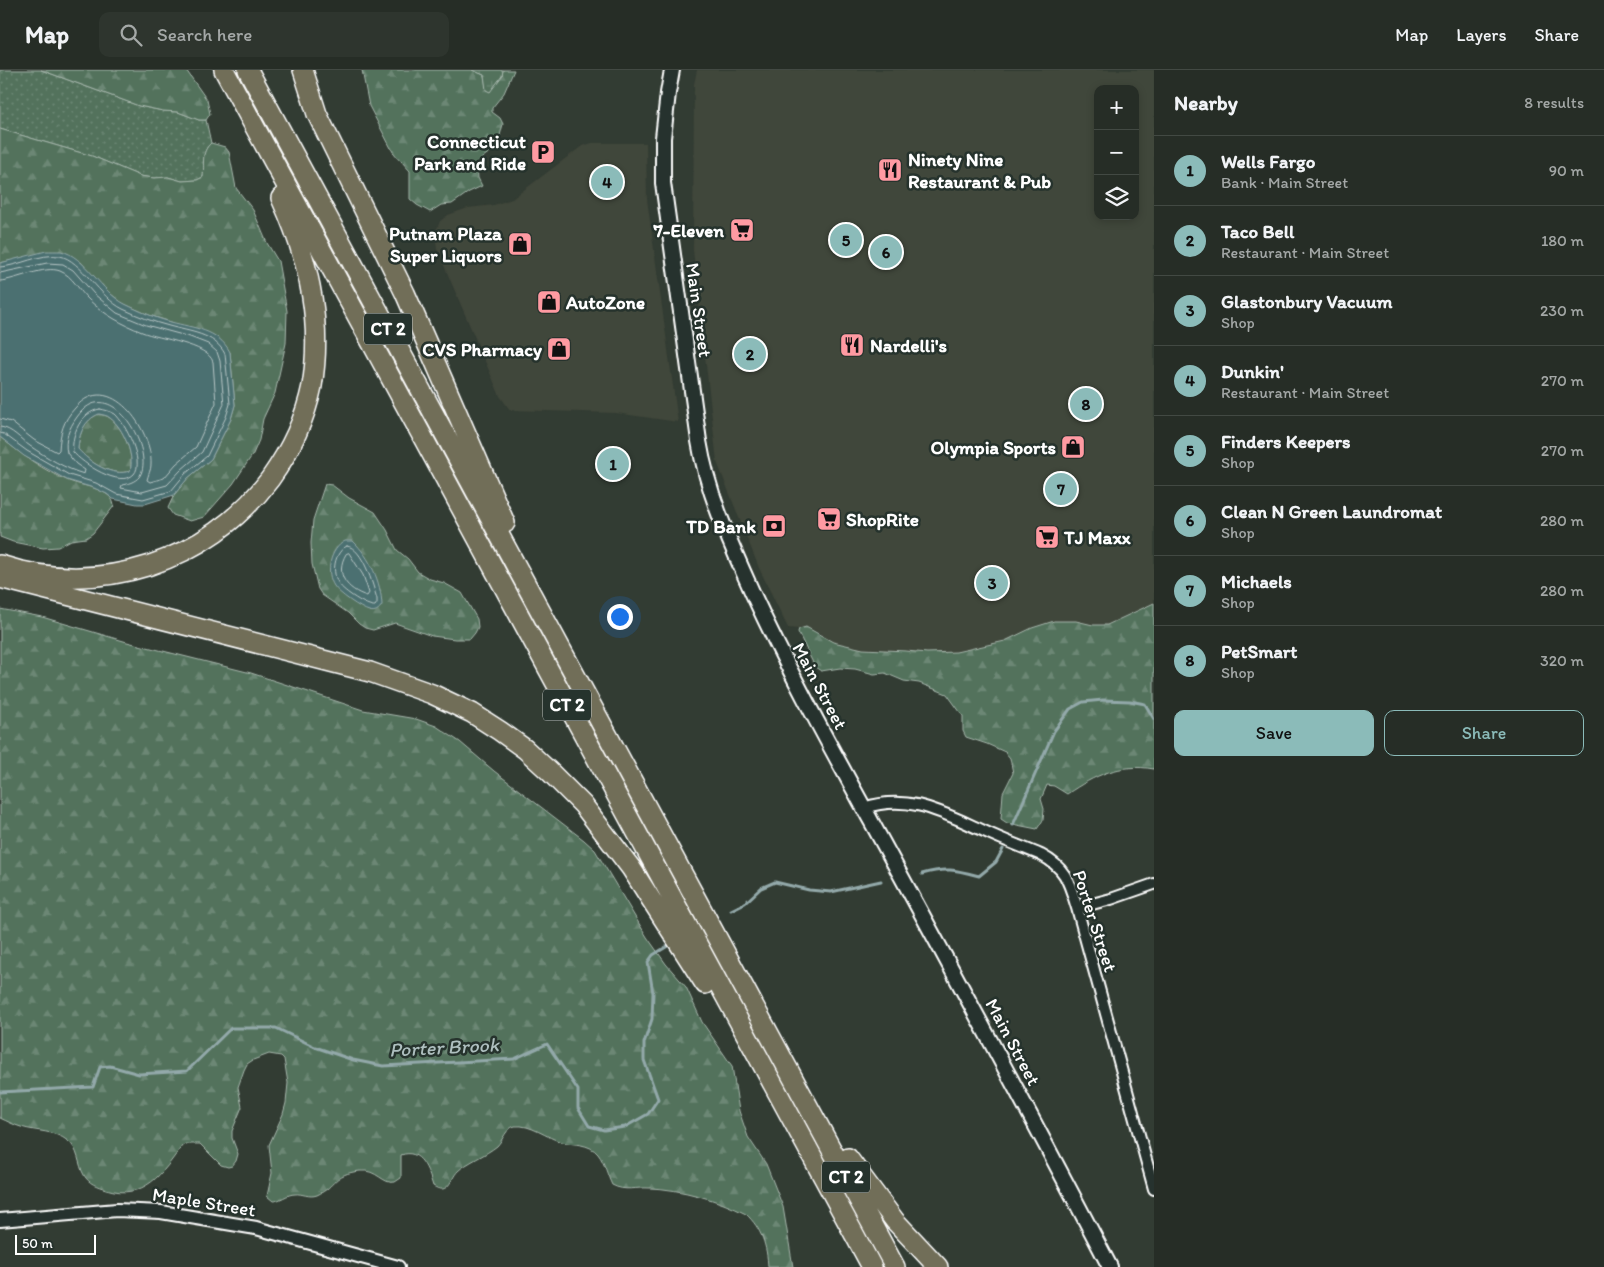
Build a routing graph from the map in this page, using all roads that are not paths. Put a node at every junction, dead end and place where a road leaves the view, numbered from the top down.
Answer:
1 (224, 70) edge
2 (248, 70) edge
3 (303, 70) edge
4 (672, 70) edge
5 (263, 142) junction
6 (0, 565) edge
7 (0, 578) edge
8 (528, 587) junction
9 (864, 808) junction
10 (1154, 884) edge
11 (1077, 908) junction
12 (750, 1042) junction
13 (797, 1086) junction
14 (1154, 1189) edge
15 (0, 1220) edge
16 (374, 1264) edge
17 (398, 1267) edge
18 (872, 1267) edge
19 (895, 1267) edge
20 (938, 1267) edge
21 (1110, 1267) edge

1 - 5 highway, CT 2
2 - 8 highway, CT 2
3 - 8 highway
4 - 9 main road, Main Street
5 - 6 highway
5 - 12 highway, CT 2
7 - 12 highway
8 - 13 highway, CT 2
9 - 11 street, Porter Street
9 - 21 main road, Main Street
10 - 11 street
11 - 14 street, Porter Street
12 - 18 highway, CT 2
13 - 19 highway, CT 2
13 - 20 highway
15 - 16 street, Maple Street
16 - 17 street, Maple Street

